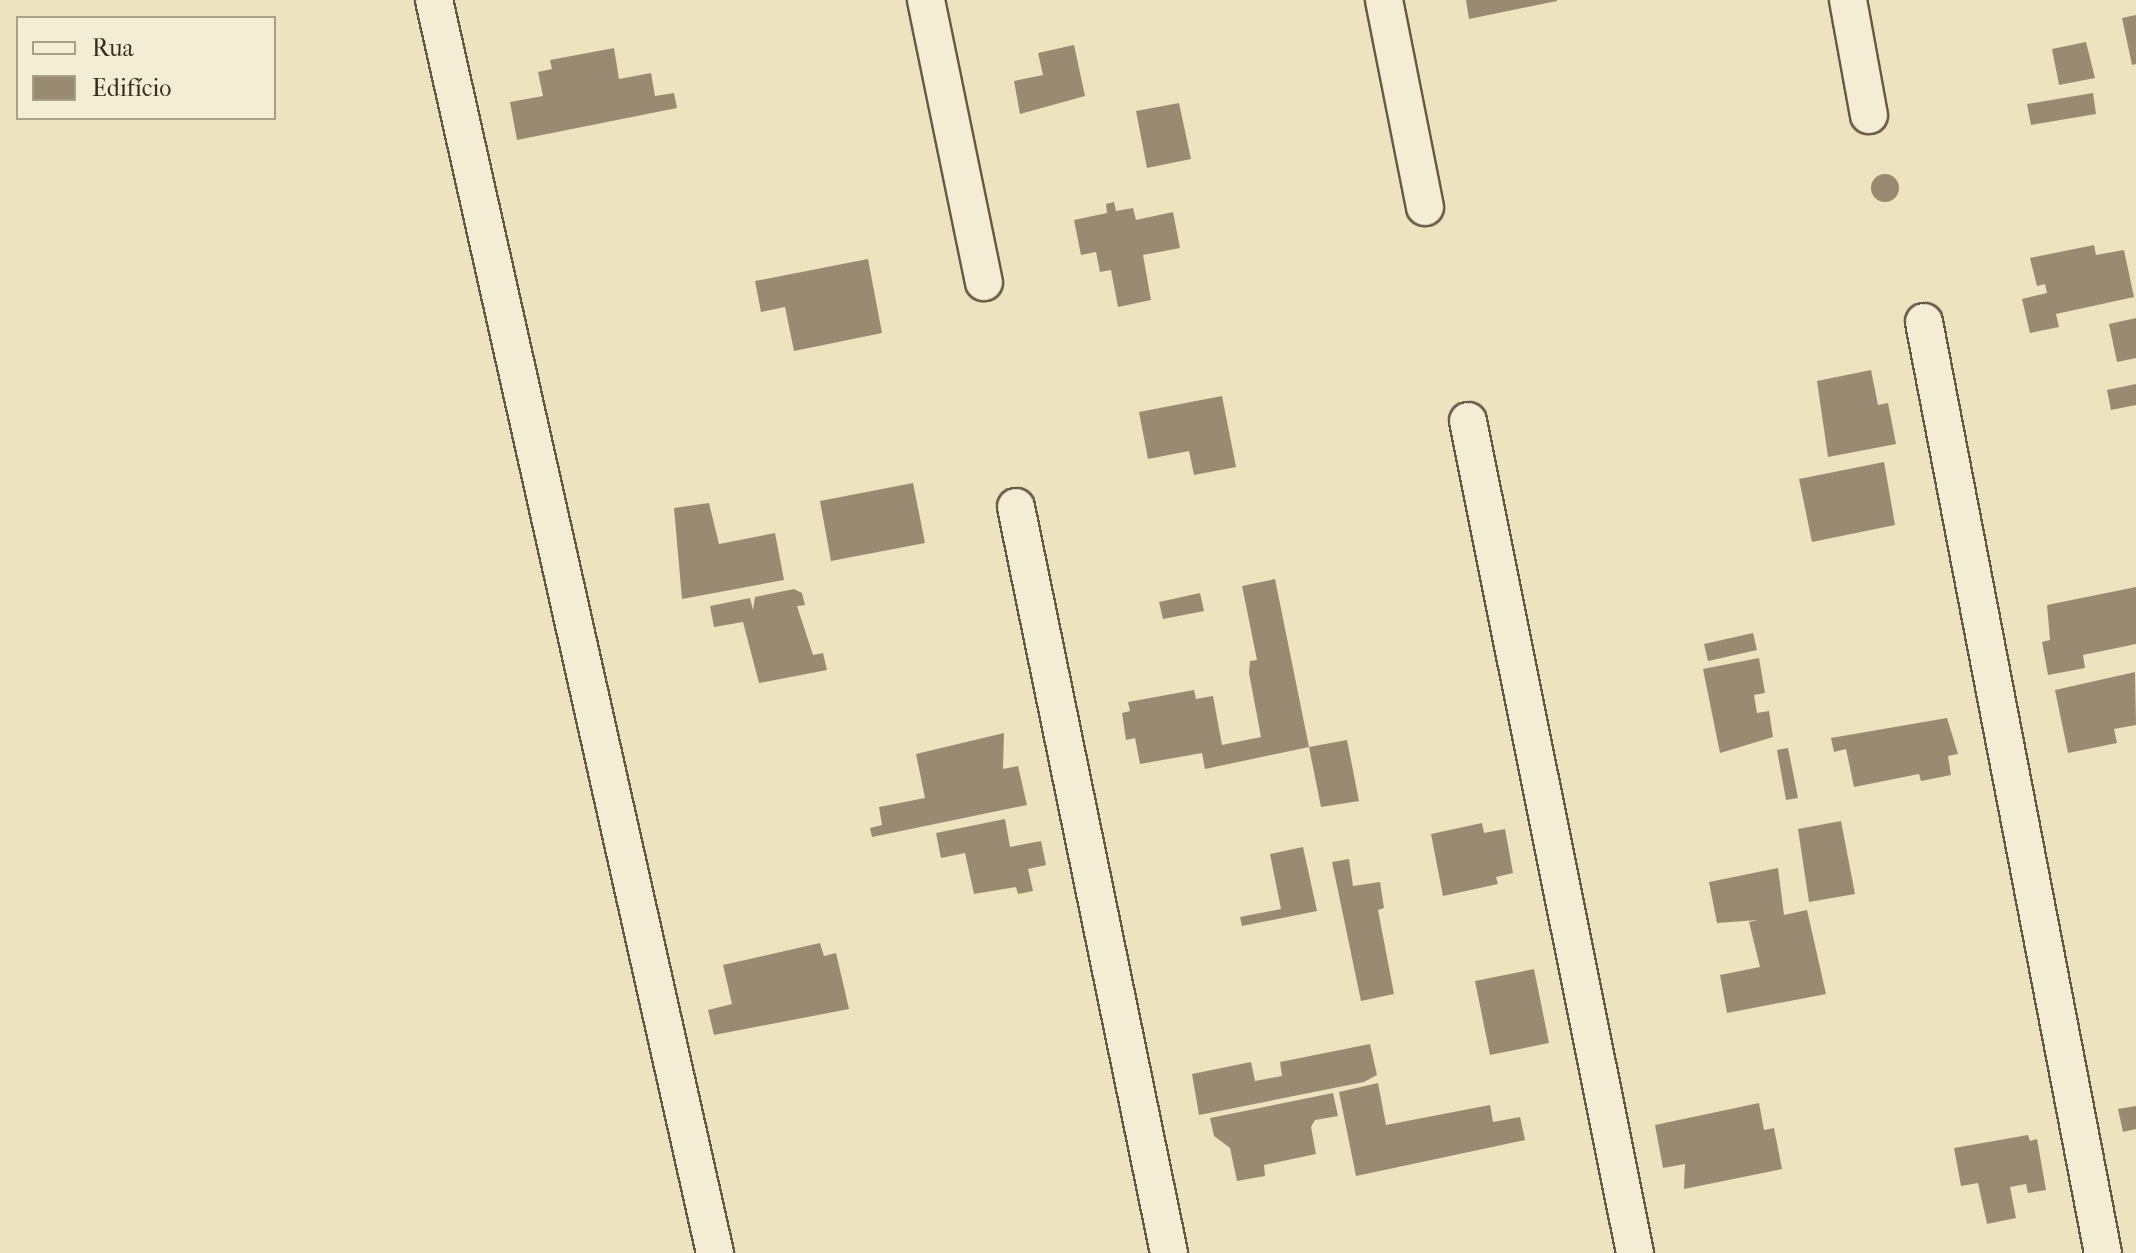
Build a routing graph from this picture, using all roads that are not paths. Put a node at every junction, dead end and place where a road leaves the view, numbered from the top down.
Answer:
1 (434, 0) edge
2 (926, 0) edge
3 (1384, 0) edge
4 (1848, 0) edge
5 (1869, 115) dead end
6 (1425, 207) dead end
7 (984, 282) dead end
8 (1924, 322) dead end
9 (1468, 421) dead end
10 (1016, 507) dead end
11 (715, 1253) edge
12 (1169, 1253) edge
13 (1635, 1253) edge
14 (2103, 1253) edge

1 - 11 street
2 - 7 street
3 - 6 street
4 - 5 street
8 - 14 street
9 - 13 street
10 - 12 street

